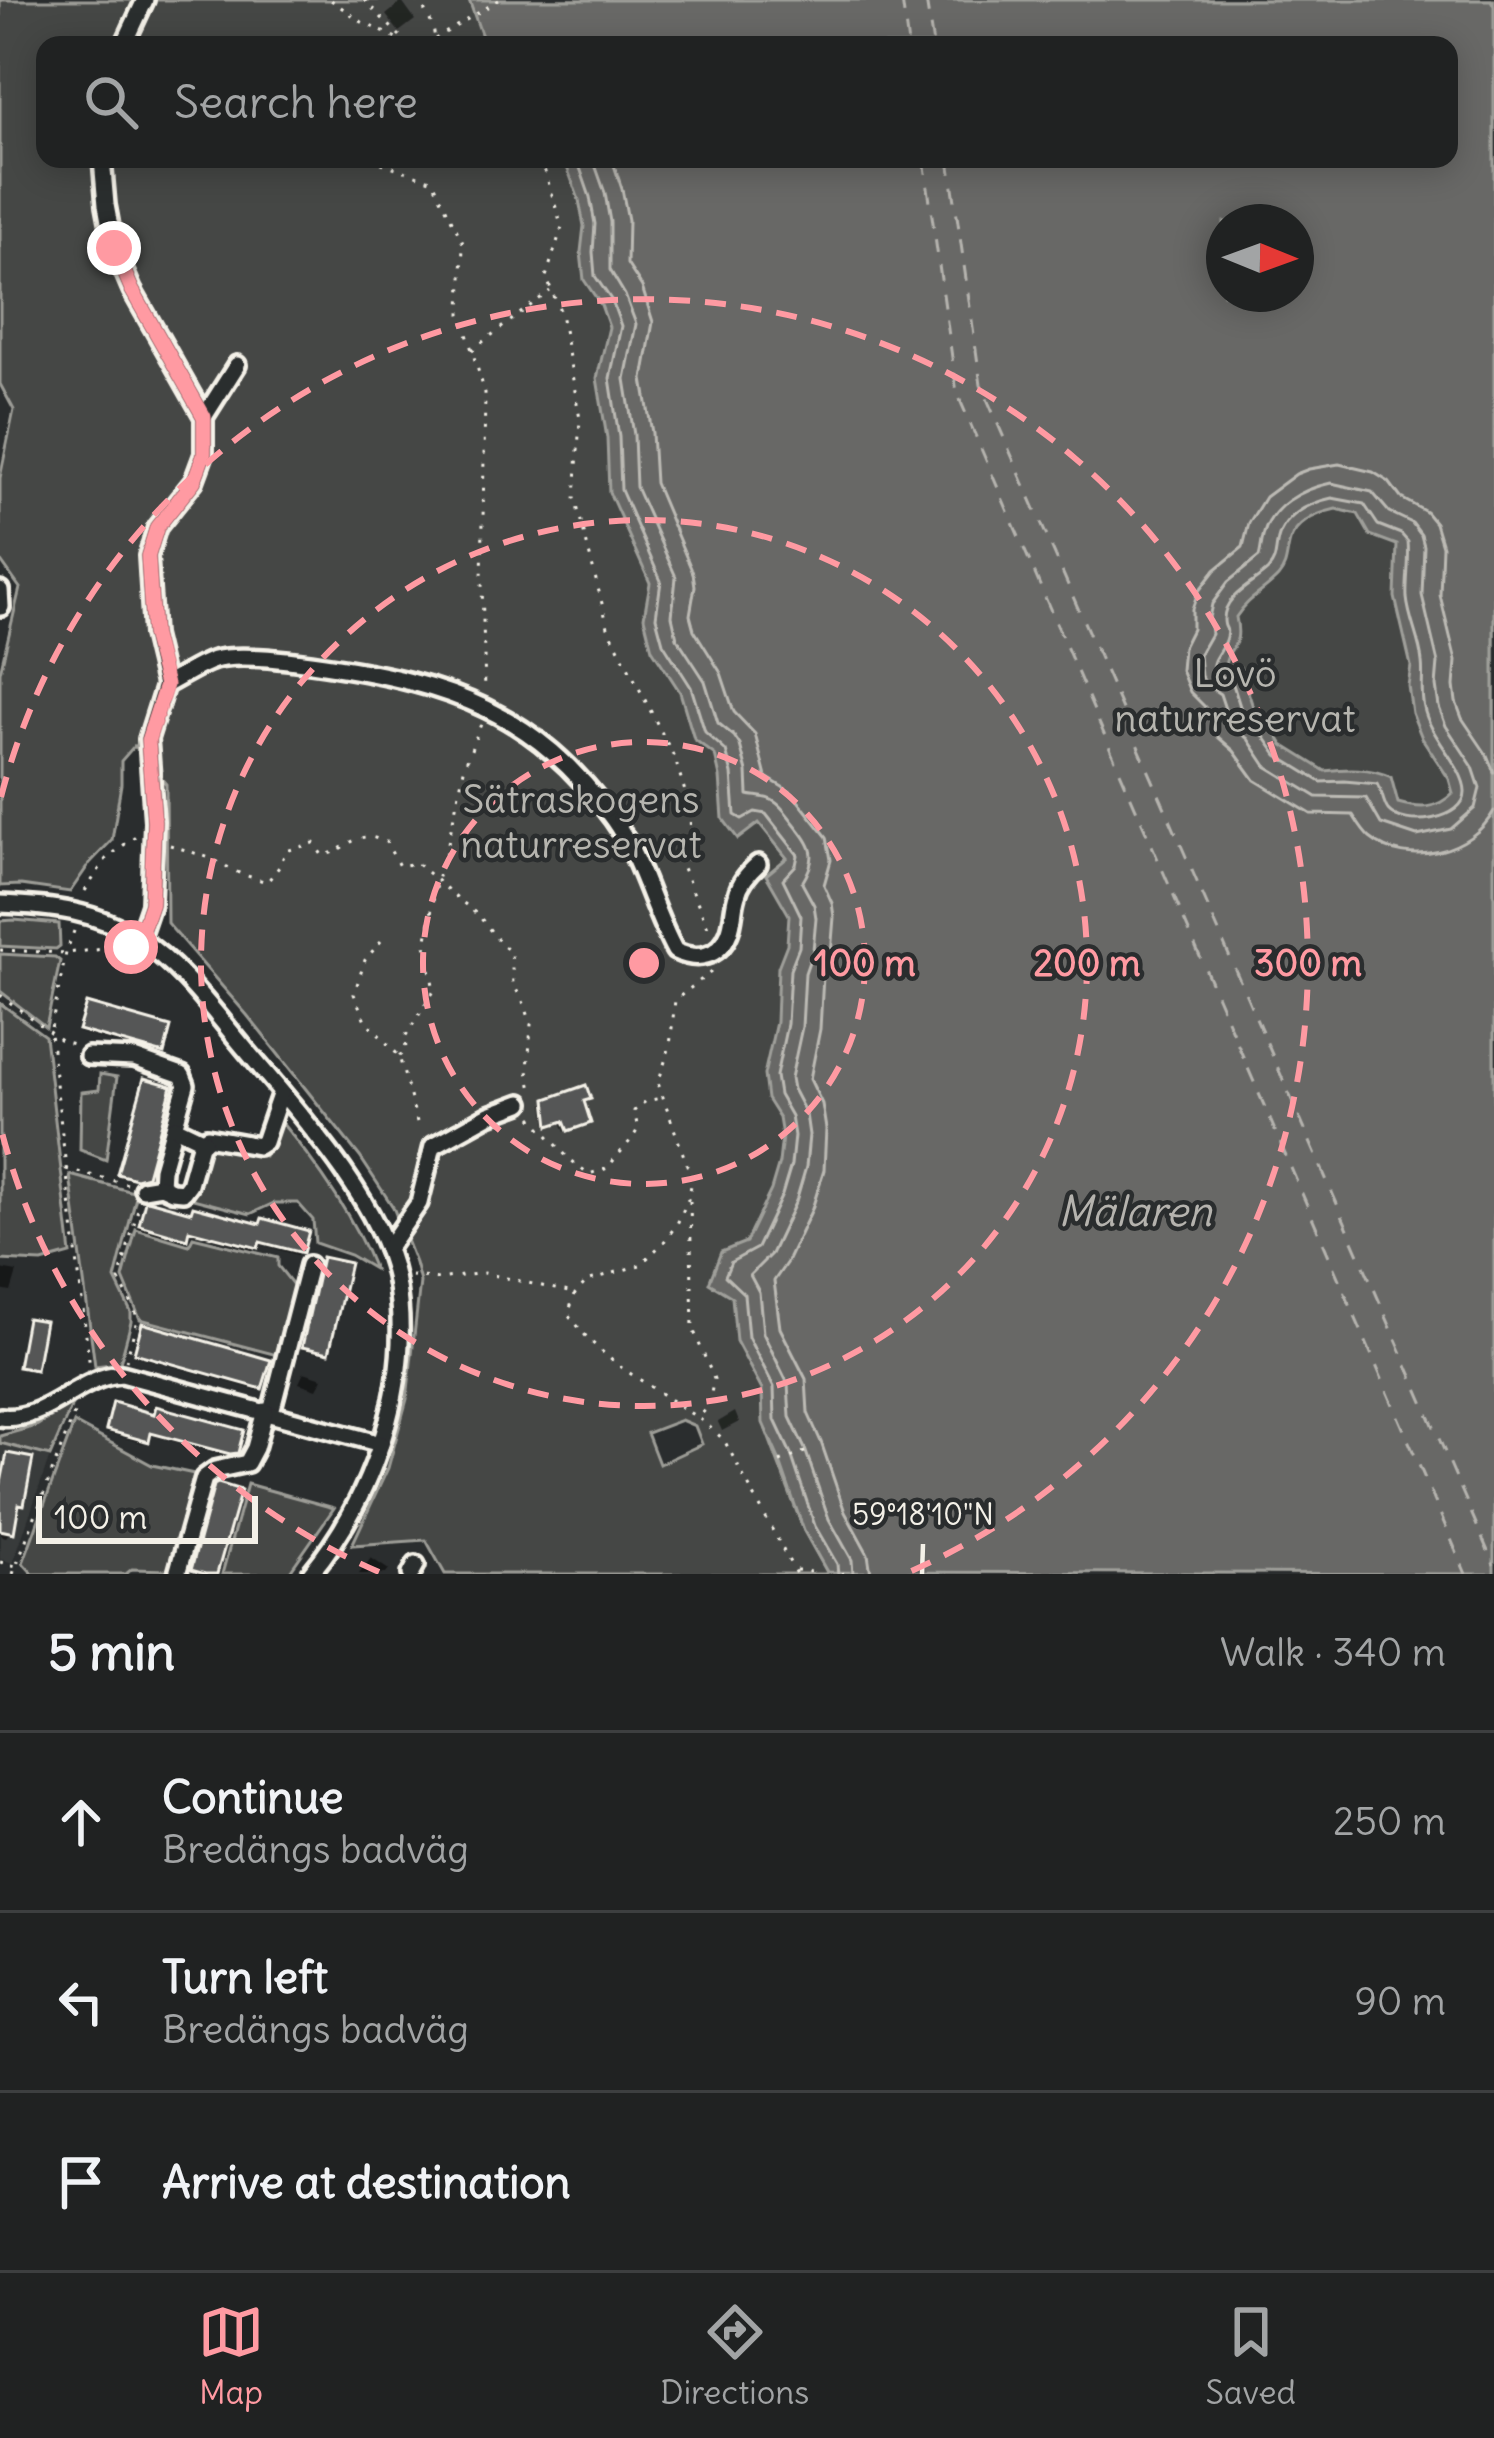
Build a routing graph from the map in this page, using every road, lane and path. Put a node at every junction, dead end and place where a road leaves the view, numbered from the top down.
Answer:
1 (145, 0) edge
2 (331, 0) edge
3 (364, 0) edge
4 (417, 0) edge
5 (500, 0) edge
6 (128, 36) edge
7 (391, 36) edge
8 (400, 36) edge
9 (434, 36) edge
10 (444, 36) edge
11 (103, 168) edge
12 (396, 168) edge
13 (544, 168) edge
14 (551, 290) junction
15 (472, 350) junction
16 (237, 365) dead end
17 (204, 417) junction
18 (0, 590) edge
19 (1, 607) edge
20 (166, 685) junction
21 (485, 707) junction
22 (154, 821) junction
23 (151, 841) junction
24 (758, 864) dead end
25 (436, 881) junction
26 (85, 891) dead end
27 (0, 904) edge
28 (74, 931) dead end
29 (139, 939) junction
30 (381, 940) dead end
31 (0, 950) edge
32 (66, 953) junction
33 (722, 953) junction
34 (0, 995) edge
35 (50, 1033) junction
36 (88, 1056) joint
37 (399, 1056) junction
38 (281, 1092) junction
39 (662, 1098) junction
40 (521, 1103) junction
41 (417, 1122) dead end
42 (175, 1127) junction
43 (204, 1141) junction
44 (64, 1168) junction
45 (161, 1186) junction
46 (143, 1189) junction
47 (689, 1197) junction
48 (387, 1249) junction
49 (309, 1265) dead end
50 (395, 1275) junction
51 (574, 1294) junction
52 (122, 1374) junction
53 (92, 1381) junction
54 (268, 1412) junction
55 (0, 1417) edge
56 (698, 1418) junction
57 (381, 1444) junction
58 (807, 1450) dead end
59 (780, 1462) dead end
60 (0, 1562) edge
61 (16, 1567) junction
62 (795, 1572) edge
63 (13, 1574) edge
64 (177, 1574) edge
65 (310, 1574) edge
66 (813, 1574) edge

1 - 6 street
2 - 7 path
3 - 8 path
4 - 9 path
5 - 10 path
11 - 17 street
12 - 15 path
13 - 14 path
14 - 15 path
14 - 33 path
15 - 21 path
16 - 17 street
17 - 20 street
18 - 19 street
20 - 21 street
20 - 22 street
21 - 25 path
21 - 33 street
22 - 23 street
22 - 26 path
23 - 25 path
23 - 29 street
24 - 33 street
25 - 37 path
25 - 40 path
27 - 29 street
28 - 32 path
29 - 32 path
29 - 38 street
30 - 37 path
31 - 32 path
32 - 35 path
33 - 39 path
34 - 35 path
35 - 36 path
35 - 44 path
36 - 42 street
37 - 41 path
38 - 43 street
38 - 48 street
39 - 40 path
39 - 47 path
40 - 48 street
42 - 43 street
42 - 45 street
43 - 45 street
44 - 46 path
44 - 53 path
45 - 46 street
46 - 52 path
47 - 51 path
47 - 56 path
48 - 50 street
49 - 54 street
50 - 51 path
50 - 57 street
51 - 56 path
52 - 53 street
52 - 54 street
53 - 55 street
53 - 61 path
54 - 57 street
54 - 64 street
56 - 62 path
57 - 65 street
58 - 59 path
60 - 61 path
61 - 63 path
62 - 66 path

